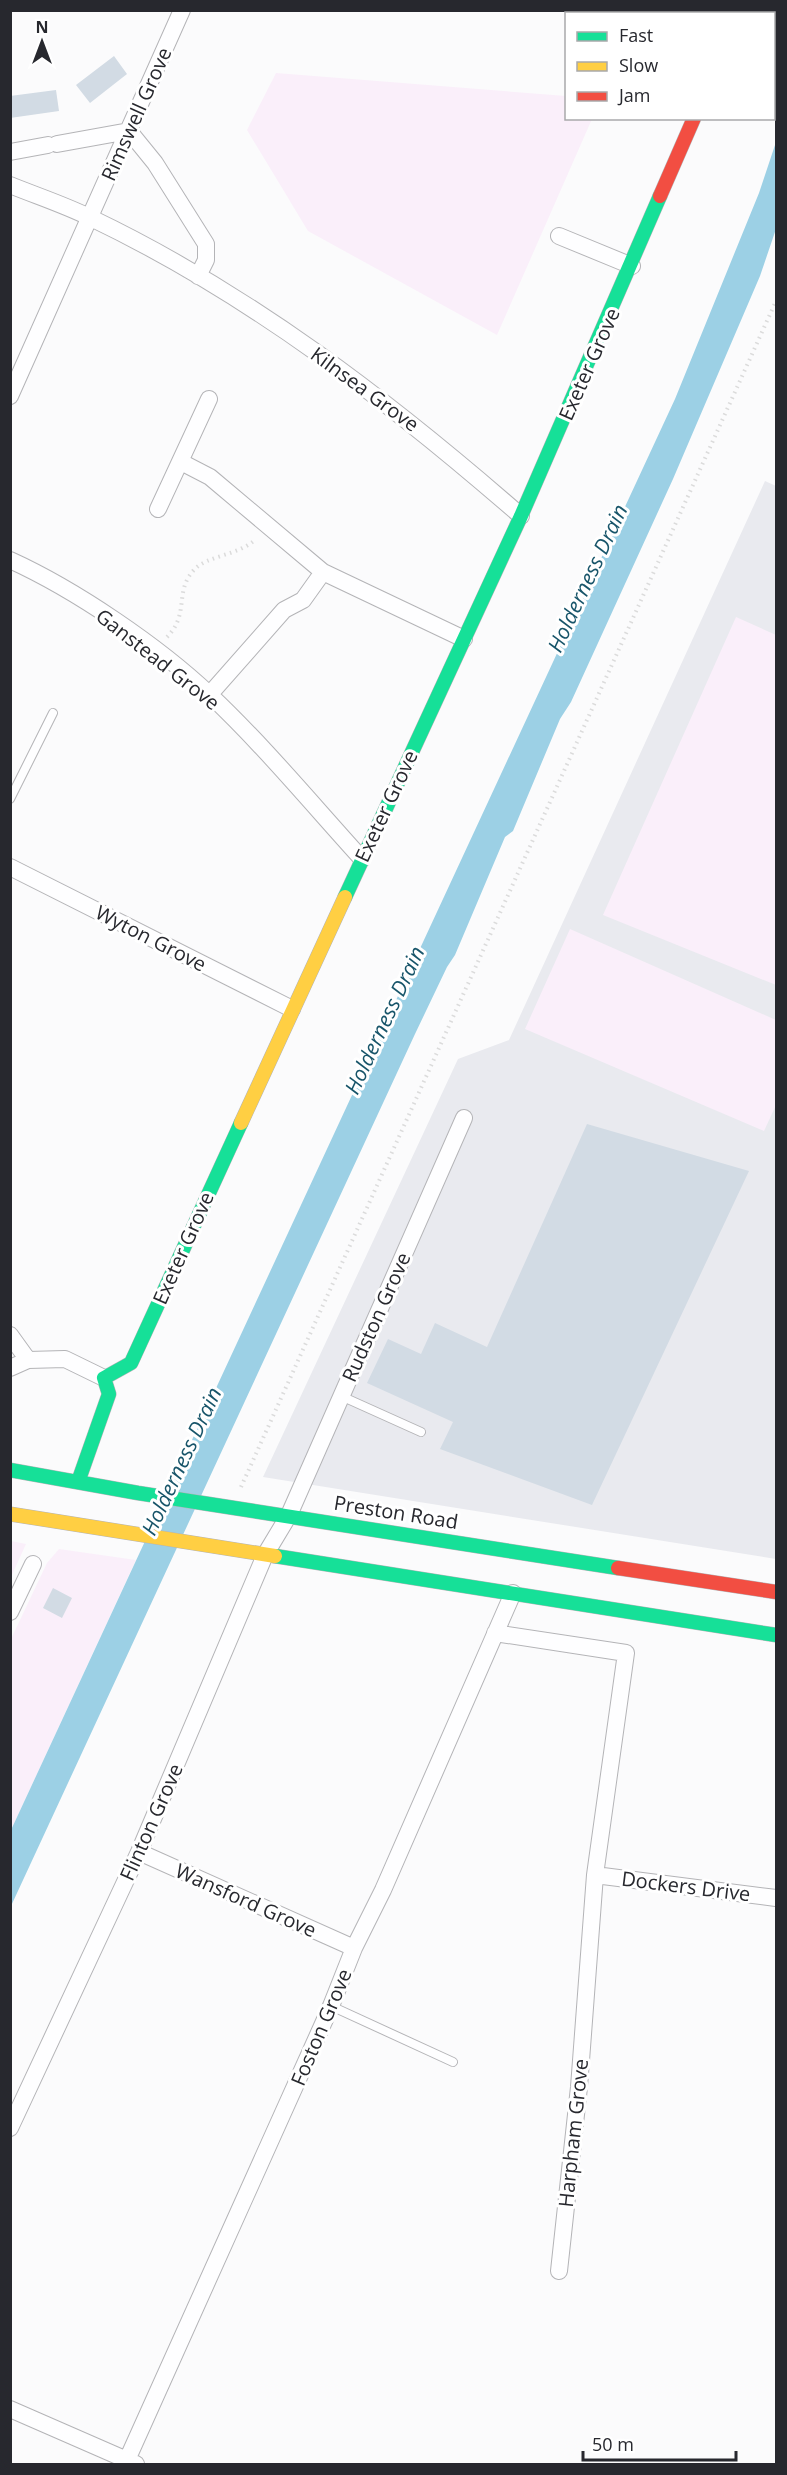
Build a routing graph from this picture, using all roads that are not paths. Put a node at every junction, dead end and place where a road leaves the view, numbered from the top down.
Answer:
1 (182, 10) edge
2 (693, 120) edge
3 (129, 131) junction
4 (10, 152) edge
5 (10, 185) edge
6 (91, 218) junction
7 (559, 236) dead end
8 (632, 266) junction
9 (198, 276) junction
10 (10, 396) edge
11 (209, 399) dead end
12 (181, 462) junction
13 (158, 509) dead end
14 (521, 516) junction
15 (10, 560) edge
16 (323, 572) junction
17 (464, 639) junction
18 (210, 694) junction
19 (53, 713) dead end
20 (10, 799) edge
21 (362, 859) junction
22 (10, 867) edge
23 (292, 1009) junction
24 (464, 1118) dead end
25 (10, 1335) edge
26 (28, 1360) junction
27 (10, 1368) edge
28 (104, 1378) junction
29 (341, 1396) junction
30 (421, 1432) dead end
31 (10, 1470) edge
32 (78, 1482) junction
33 (10, 1514) edge
34 (289, 1515) junction
35 (265, 1555) junction
36 (33, 1564) dead end
37 (777, 1592) edge
38 (513, 1593) junction
39 (10, 1612) edge
40 (495, 1634) junction
41 (777, 1635) edge
42 (138, 1852) junction
43 (595, 1875) junction
44 (777, 1898) edge
45 (354, 1948) junction
46 (331, 2006) junction
47 (453, 2062) dead end
48 (10, 2128) edge
49 (559, 2271) dead end
50 (10, 2409) edge
51 (132, 2462) edge

1 - 3 street, Rimswell Grove
2 - 8 street, Exeter Grove
3 - 4 street
3 - 6 street, Rimswell Grove
3 - 9 street
5 - 6 street, Kilnsea Grove
6 - 9 street, Kilnsea Grove
6 - 10 street, Rimswell Grove
7 - 8 street
8 - 14 street, Exeter Grove
9 - 14 street, Kilnsea Grove
11 - 12 street
12 - 13 street
12 - 16 street
14 - 17 street, Exeter Grove
15 - 18 street, Ganstead Grove
16 - 17 street
16 - 18 street
17 - 21 street, Exeter Grove
18 - 21 street, Ganstead Grove
19 - 20 lane
21 - 23 street, Exeter Grove
22 - 23 street, Wyton Grove
23 - 28 street, Exeter Grove
24 - 29 street, Rudston Grove
25 - 26 street
26 - 27 street
26 - 28 street
28 - 32 street
29 - 30 lane
29 - 34 street, Rudston Grove
31 - 32 street, Preston Road
32 - 34 street, Preston Road
33 - 35 street
34 - 35 street, Flinton Grove
34 - 37 street, Preston Road
35 - 38 street
35 - 42 street, Flinton Grove
36 - 39 street
38 - 40 street, Foston Grove
38 - 41 street
40 - 43 street, Harpham Grove
40 - 45 street, Foston Grove
42 - 45 street, Wansford Grove
42 - 48 street, Flinton Grove
43 - 44 street, Dockers Drive
43 - 49 street, Harpham Grove
45 - 46 street, Foston Grove
46 - 47 lane
46 - 51 street, Foston Grove
50 - 51 street

